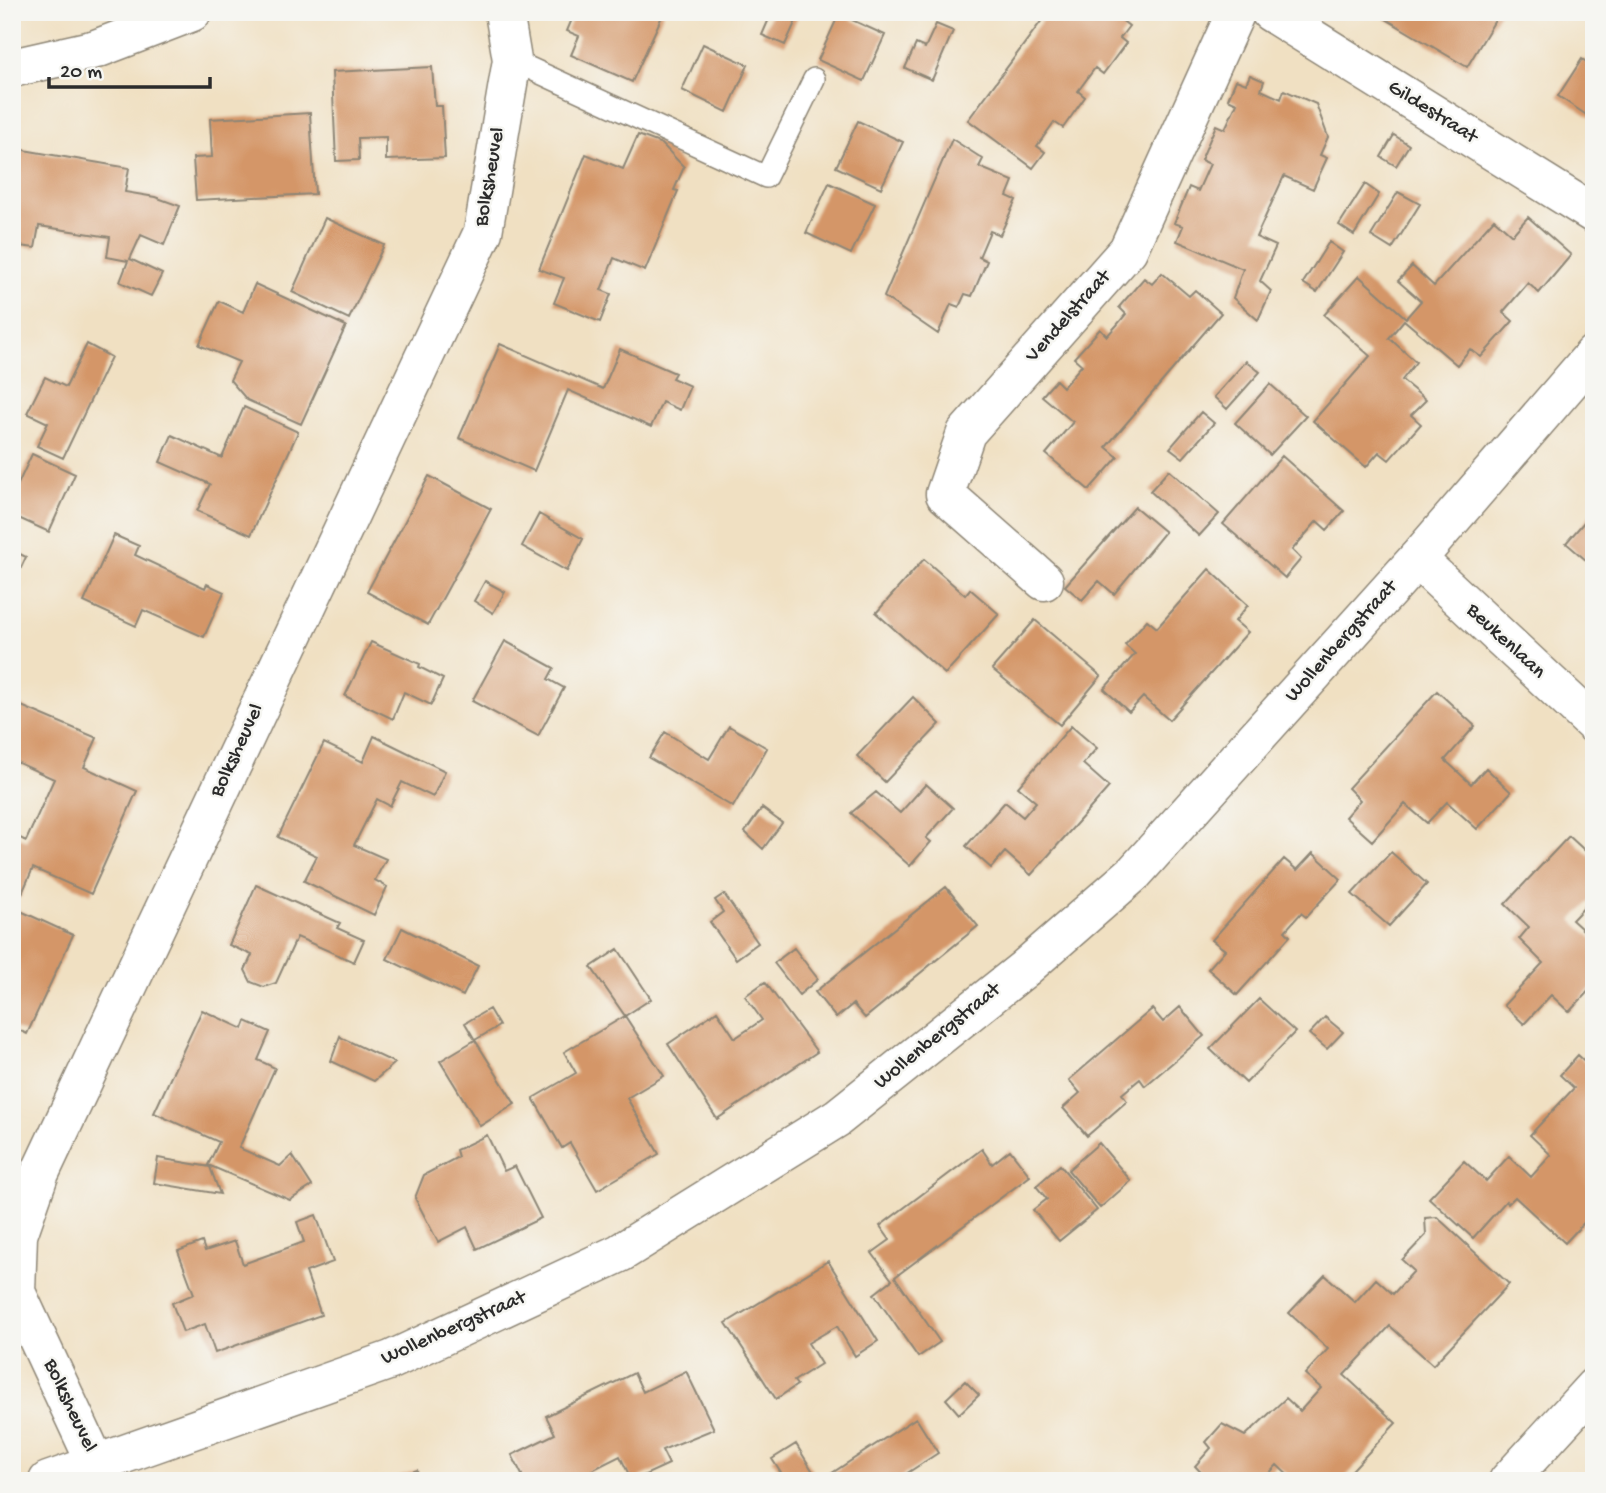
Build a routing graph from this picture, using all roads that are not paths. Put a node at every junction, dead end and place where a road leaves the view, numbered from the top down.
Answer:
1 (192, 12) edge
2 (505, 12) edge
3 (1236, 12) edge
4 (1270, 12) edge
5 (512, 60) junction
6 (12, 68) edge
7 (814, 79) dead end
8 (1594, 214) edge
9 (1594, 354) edge
10 (1417, 559) junction
11 (1044, 581) dead end
12 (1594, 724) edge
13 (14, 1293) edge
14 (1594, 1387) edge
15 (100, 1473) edge
16 (48, 1481) edge
17 (1508, 1481) edge

1 - 6 street
2 - 5 street, Bolksheuvel
3 - 11 street, Vendelstraat
4 - 8 street, Gildestraat
5 - 7 lane
5 - 13 street, Bolksheuvel
9 - 10 street, Wollenbergstraat
10 - 12 street, Beukenlaan
10 - 15 street, Wollenbergstraat
13 - 15 street, Bolksheuvel
14 - 17 street
15 - 16 street, Wollenbergstraat

